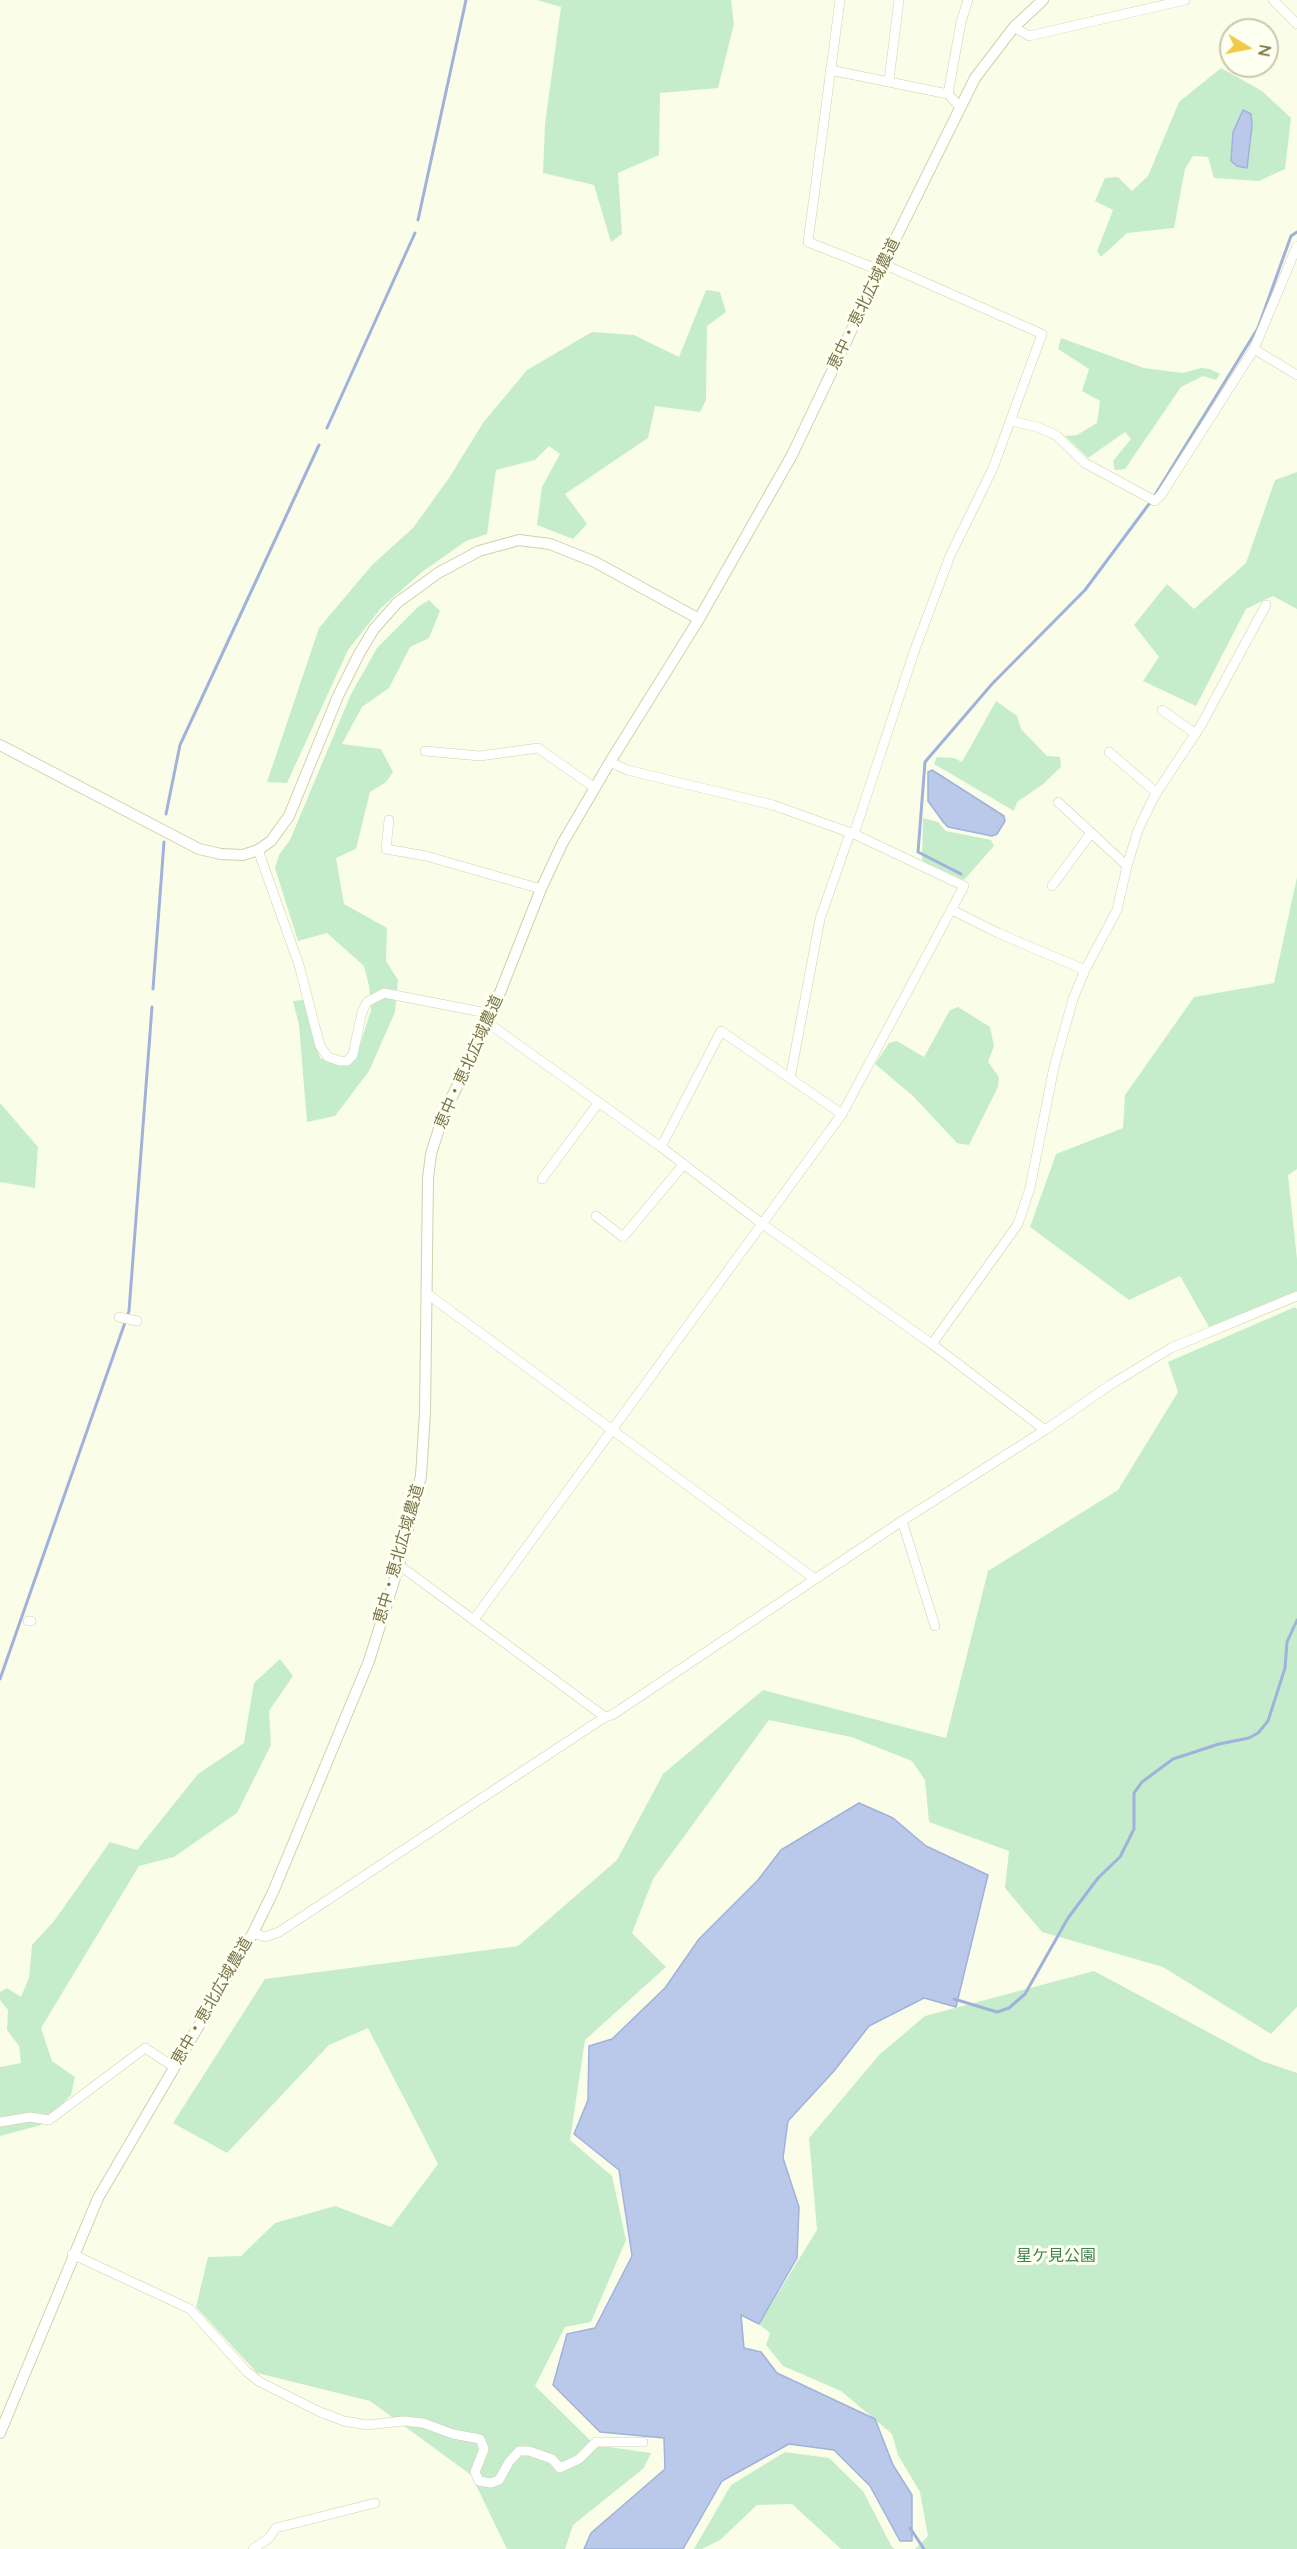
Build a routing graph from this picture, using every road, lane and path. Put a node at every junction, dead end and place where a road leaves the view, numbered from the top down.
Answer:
1 (840, 0) edge
2 (899, 0) edge
3 (968, 0) edge
4 (1043, 0) edge
5 (1185, 0) edge
6 (1273, 0) edge
7 (1297, 24) edge
8 (1014, 27) junction
9 (830, 70) junction
10 (889, 80) junction
11 (948, 93) junction
12 (960, 107) junction
13 (1297, 246) edge
14 (881, 267) junction
15 (1254, 349) junction
16 (1297, 375) edge
17 (1011, 421) junction
18 (1266, 605) dead end
19 (699, 620) junction
20 (1162, 710) dead end
21 (1196, 734) junction
22 (0, 745) edge
23 (425, 751) dead end
24 (1109, 752) dead end
25 (610, 762) junction
26 (595, 788) junction
27 (1156, 793) junction
28 (1058, 802) dead end
29 (389, 820) dead end
30 (852, 833) junction
31 (1091, 833) junction
32 (258, 850) junction
33 (1127, 866) junction
34 (1052, 886) dead end
35 (542, 889) junction
36 (952, 910) junction
37 (1085, 970) junction
38 (490, 1018) junction
39 (790, 1079) junction
40 (599, 1102) junction
41 (842, 1114) junction
42 (661, 1147) junction
43 (684, 1164) junction
44 (542, 1179) dead end
45 (596, 1216) dead end
46 (761, 1223) junction
47 (426, 1293) junction
48 (1297, 1296) edge
49 (119, 1317) dead end
50 (135, 1321) dead end
51 (932, 1344) junction
52 (610, 1430) junction
53 (1045, 1430) junction
54 (902, 1521) junction
55 (399, 1565) junction
56 (816, 1580) junction
57 (475, 1618) junction
58 (935, 1626) dead end
59 (605, 1717) junction
60 (253, 1933) junction
61 (174, 2067) junction
62 (0, 2122) edge
63 (72, 2254) junction
64 (0, 2433) edge
65 (644, 2442) dead end
66 (375, 2503) dead end
67 (253, 2549) edge

1 - 9 street
2 - 10 street
3 - 11 street
4 - 8 street, 恵中・恵北広域農道
5 - 8 street
6 - 7 street
8 - 12 street, 恵中・恵北広域農道
9 - 10 street
9 - 14 street
10 - 11 street
11 - 12 street
12 - 14 street, 恵中・恵北広域農道
13 - 15 street
14 - 17 street
14 - 19 street, 恵中・恵北広域農道
15 - 16 street
15 - 17 street
17 - 30 street
18 - 21 street
19 - 25 street, 恵中・恵北広域農道
19 - 32 street
20 - 21 street
21 - 27 street
22 - 32 street
23 - 26 street
24 - 27 street
25 - 26 street, 恵中・恵北広域農道
25 - 30 street
26 - 35 street, 恵中・恵北広域農道
27 - 33 street
28 - 31 street
29 - 35 street
30 - 36 street
30 - 39 street
31 - 33 street
31 - 34 street
32 - 38 street
33 - 37 street
35 - 38 street, 恵中・恵北広域農道
36 - 37 street
36 - 41 street
37 - 51 street
38 - 40 street
38 - 47 street, 恵中・恵北広域農道
39 - 41 street
39 - 42 street
40 - 42 street
40 - 44 street
41 - 46 street
42 - 43 street
43 - 45 street
43 - 46 street
46 - 51 street
46 - 52 street
47 - 52 street
47 - 55 street, 恵中・恵北広域農道
48 - 53 street
49 - 50 street
51 - 53 street
52 - 56 street
52 - 57 street
53 - 54 street
54 - 56 street
54 - 58 street
55 - 57 street
55 - 60 street, 恵中・恵北広域農道
56 - 59 street
57 - 59 street
59 - 60 street
60 - 61 street, 恵中・恵北広域農道
61 - 62 street
61 - 63 street, 恵中・恵北広域農道
63 - 64 street, 恵中・恵北広域農道
63 - 65 street
66 - 67 street

